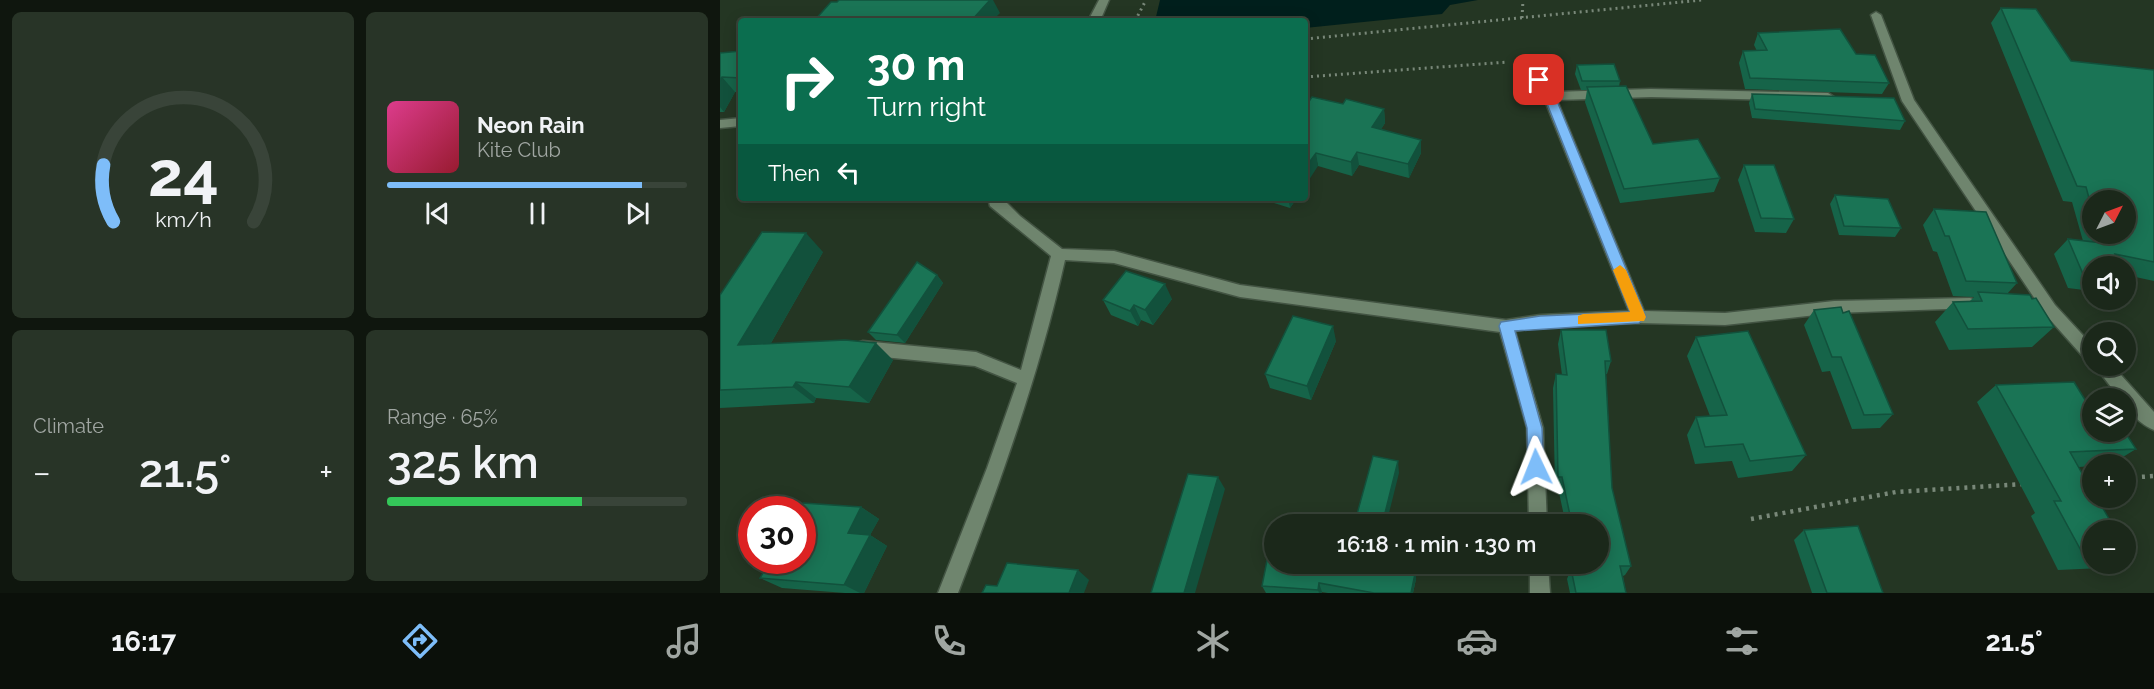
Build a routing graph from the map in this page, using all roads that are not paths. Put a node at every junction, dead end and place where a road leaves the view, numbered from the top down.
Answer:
1 (1104, 0) edge
2 (1876, 15) dead end
3 (1095, 18) edge
4 (1529, 65) road end
5 (1549, 96) junction
6 (1838, 97) edge
7 (738, 122) edge
8 (720, 124) edge
9 (995, 201) edge
10 (1059, 254) junction
11 (1984, 305) edge
12 (2006, 306) edge
13 (2049, 309) junction
14 (1639, 317) junction
15 (1506, 326) junction
16 (2082, 344) edge
17 (846, 346) edge
18 (2111, 376) edge
19 (1027, 380) junction
20 (2154, 422) edge
21 (1538, 514) edge
22 (1539, 574) edge
23 (948, 593) edge
24 (1540, 593) edge

1 - 3 street
2 - 13 street
4 - 5 street
5 - 6 street
5 - 14 street
7 - 8 street
9 - 10 street
10 - 15 street
10 - 19 street
11 - 14 street
12 - 13 street
13 - 16 street
14 - 15 street
15 - 21 street
17 - 19 street
18 - 20 street
19 - 23 street
22 - 24 street

